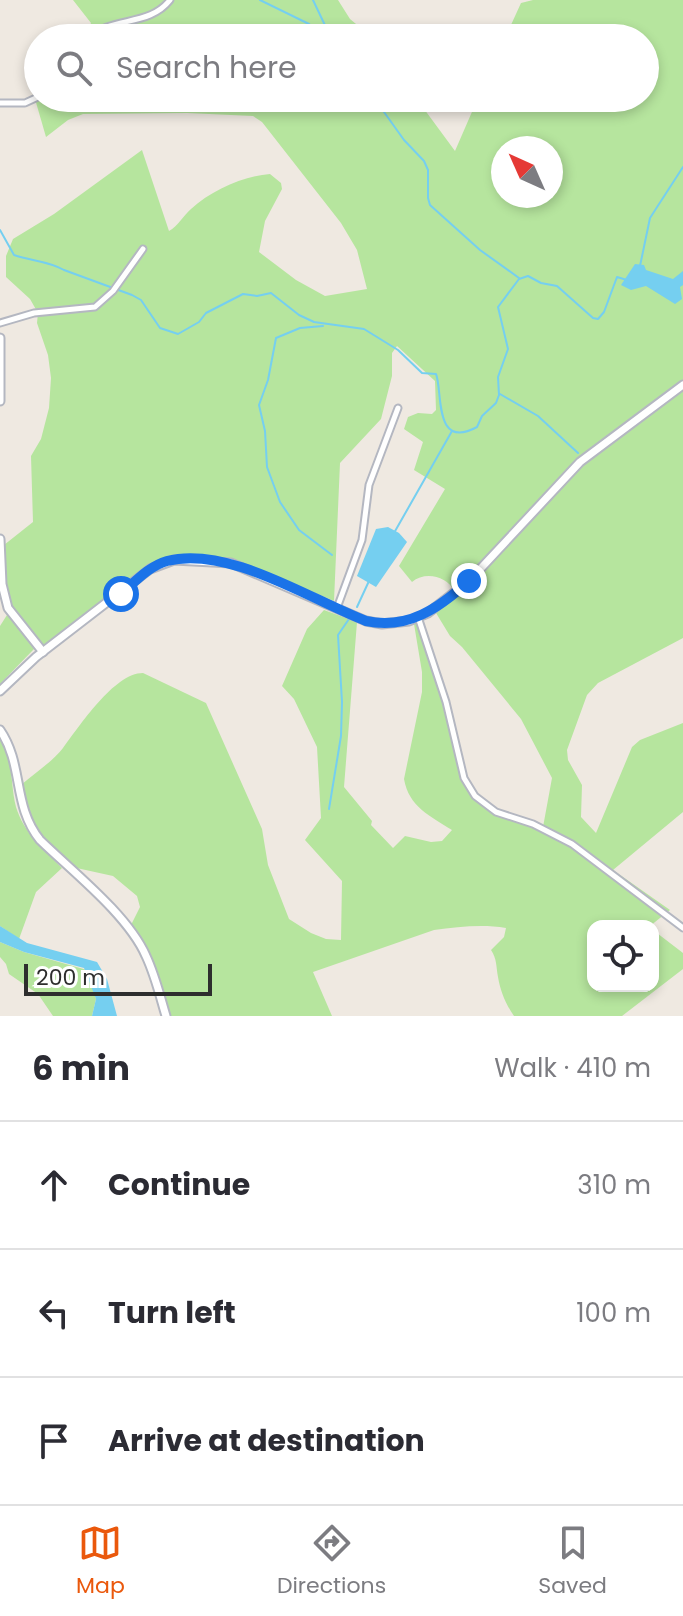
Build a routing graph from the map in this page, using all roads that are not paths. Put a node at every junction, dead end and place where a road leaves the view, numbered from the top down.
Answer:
1 (170, 0) edge
2 (115, 24) edge
3 (0, 103) edge
4 (24, 103) edge
5 (143, 249) dead end
6 (0, 323) edge
7 (0, 338) edge
8 (683, 385) edge
9 (0, 401) edge
10 (398, 408) dead end
11 (0, 539) edge
12 (337, 609) junction
13 (418, 617) junction
14 (43, 652) junction
15 (0, 691) edge
16 (0, 730) edge
17 (683, 928) edge
18 (166, 1016) edge

1 - 2 street
3 - 4 street
5 - 6 street
7 - 9 main road
8 - 13 main road
10 - 12 street
11 - 14 main road
12 - 13 main road
12 - 14 main road
13 - 17 street
14 - 15 main road
16 - 18 main road

